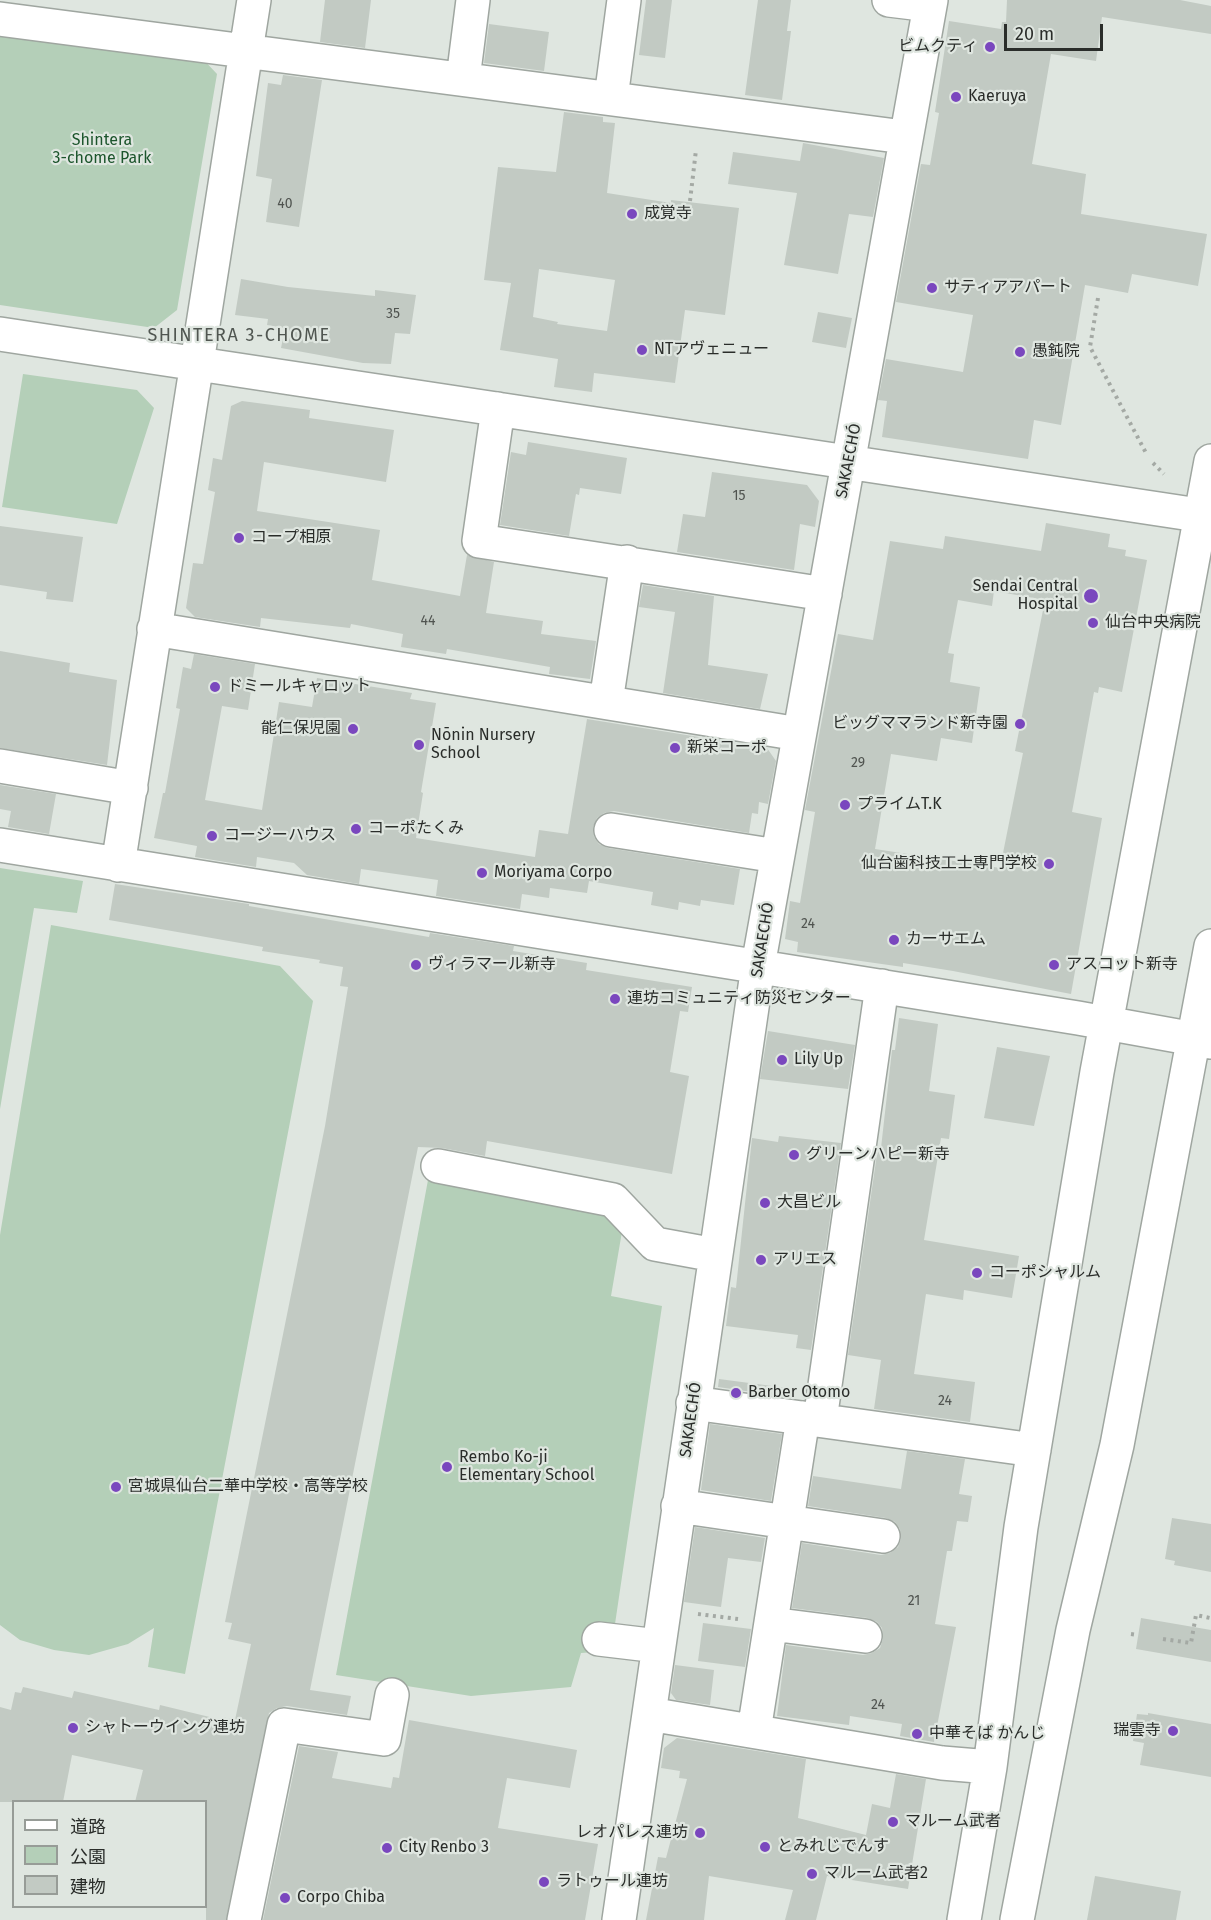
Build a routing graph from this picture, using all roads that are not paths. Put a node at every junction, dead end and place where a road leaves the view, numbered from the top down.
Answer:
1 (254, 0) edge
2 (473, 0) edge
3 (624, 0) edge
4 (889, 0) edge
5 (930, 3) edge
6 (0, 19) edge
7 (247, 50) junction
8 (463, 79) junction
9 (611, 98) junction
10 (904, 137) junction
11 (0, 334) edge
12 (195, 364) junction
13 (498, 409) junction
14 (1211, 461) edge
15 (850, 463) junction
16 (1206, 516) edge
17 (627, 562) junction
18 (825, 594) junction
19 (154, 629) junction
20 (606, 702) junction
21 (799, 734) junction
22 (0, 766) edge
23 (131, 788) junction
24 (611, 830) dead end
25 (0, 845) edge
26 (777, 856) junction
27 (118, 865) junction
28 (1211, 946) edge
29 (758, 966) junction
30 (882, 986) junction
31 (1105, 1022) junction
32 (1202, 1040) edge
33 (438, 1166) dead end
34 (715, 1255) junction
35 (693, 1403) junction
36 (812, 1419) junction
37 (1034, 1450) junction
38 (678, 1506) junction
39 (787, 1522) junction
40 (883, 1536) dead end
41 (771, 1624) junction
42 (865, 1636) dead end
43 (599, 1639) dead end
44 (658, 1646) junction
45 (392, 1695) dead end
46 (649, 1714) junction
47 (754, 1731) junction
48 (990, 1767) junction
49 (244, 1920) edge
50 (619, 1920) edge
51 (964, 1920) edge
52 (1017, 1920) edge

1 - 7 street
2 - 8 street
3 - 9 street
4 - 5 street
5 - 10 street, SAKAECHÓ
6 - 7 street
7 - 8 street
7 - 12 street
8 - 9 street
9 - 10 street
10 - 15 street, SAKAECHÓ
11 - 12 street
12 - 13 street
12 - 19 street
13 - 15 street
13 - 17 street
14 - 16 street
15 - 16 street
15 - 18 street, SAKAECHÓ
16 - 31 street
17 - 18 street
17 - 20 street
18 - 21 street, SAKAECHÓ
19 - 20 street
19 - 23 street
20 - 21 street
21 - 26 street, SAKAECHÓ
22 - 23 street
23 - 27 street
24 - 26 street
25 - 27 street
26 - 29 street, SAKAECHÓ
27 - 29 street
28 - 32 street
29 - 30 street
29 - 34 street, SAKAECHÓ
30 - 31 street
30 - 36 street
31 - 32 street
31 - 37 street
32 - 52 street
33 - 34 street
34 - 35 street, SAKAECHÓ
35 - 36 street
35 - 38 street, SAKAECHÓ
36 - 37 street
36 - 39 street
37 - 48 street
38 - 39 street
38 - 44 street, SAKAECHÓ
39 - 40 street
39 - 41 street
41 - 42 street
41 - 47 street
43 - 44 street
44 - 46 street, SAKAECHÓ
45 - 49 street
46 - 47 street
46 - 50 street, SAKAECHÓ
47 - 48 street
48 - 51 street

